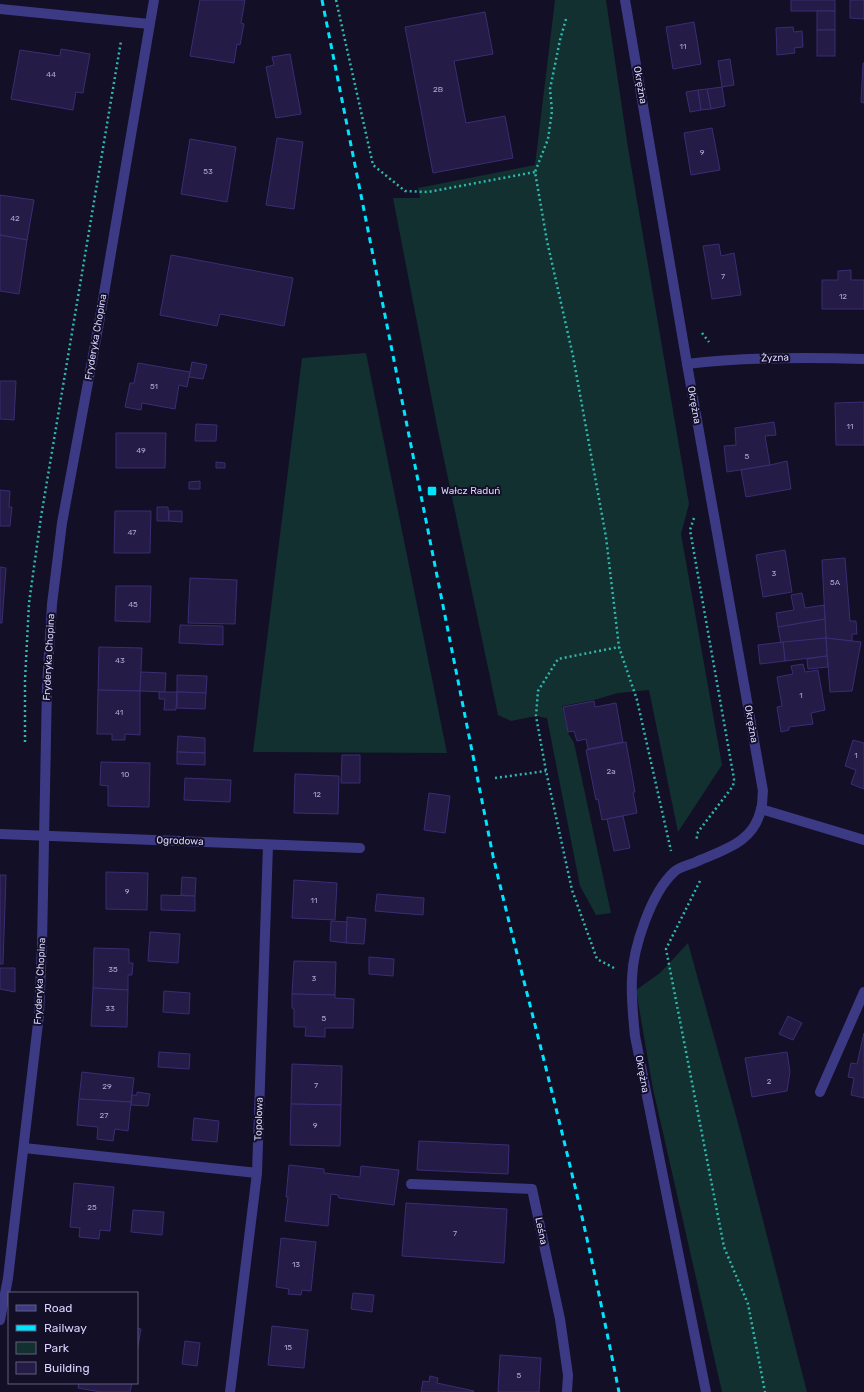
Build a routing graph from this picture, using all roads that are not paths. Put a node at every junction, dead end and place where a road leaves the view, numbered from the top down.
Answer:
1 (154, 0) edge
2 (625, 0) edge
3 (0, 9) edge
4 (149, 24) junction
5 (864, 359) edge
6 (687, 364) junction
7 (761, 809) junction
8 (0, 834) edge
9 (44, 836) junction
10 (864, 840) edge
11 (268, 845) junction
12 (360, 848) dead end
13 (864, 992) edge
14 (820, 1092) dead end
15 (24, 1148) junction
16 (257, 1172) junction
17 (411, 1184) dead end
18 (0, 1320) edge
19 (230, 1392) edge
20 (568, 1392) edge
21 (706, 1392) edge

1 - 4 street, Fryderyka Chopina
2 - 6 street, Okrężna
3 - 4 street
4 - 9 street, Fryderyka Chopina
5 - 6 street, Żyzna
6 - 7 street, Okrężna
7 - 10 street
7 - 21 street, Okrężna
8 - 9 street, Ogrodowa
9 - 11 street, Ogrodowa
9 - 15 street, Fryderyka Chopina
11 - 12 street, Ogrodowa
11 - 16 street, Topolowa
13 - 14 street
15 - 16 street
15 - 18 street, Fryderyka Chopina
16 - 19 street, Topolowa
17 - 20 street, Leśna

